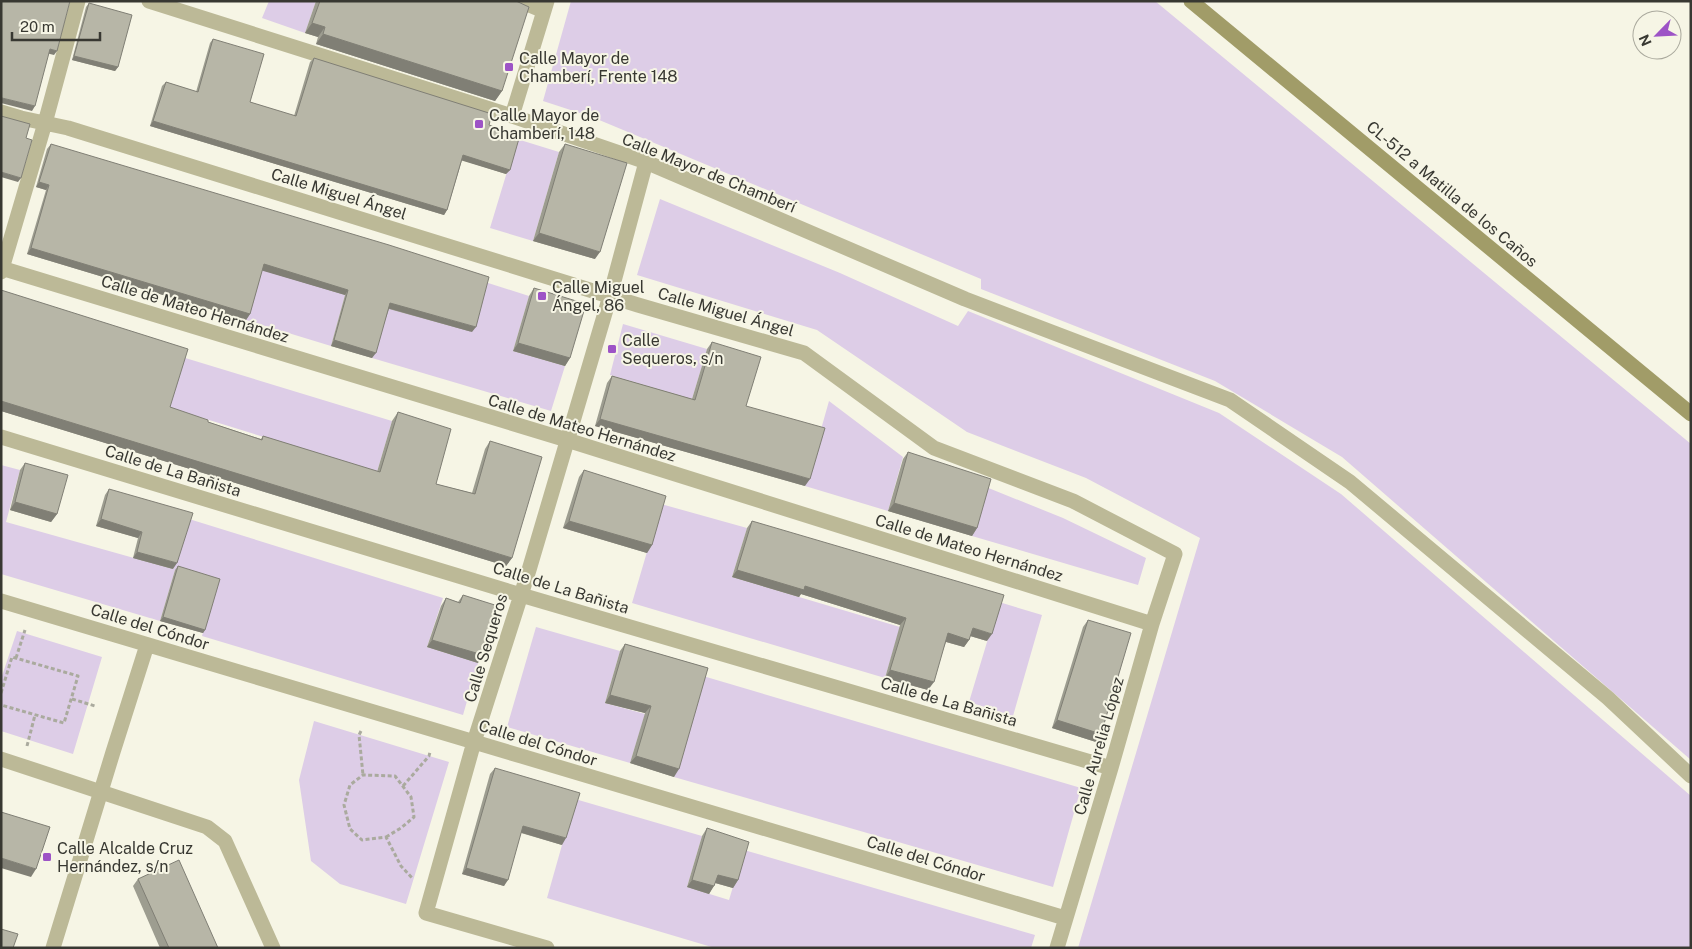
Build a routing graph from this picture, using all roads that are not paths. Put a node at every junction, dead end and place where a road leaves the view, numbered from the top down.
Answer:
1 (78, 1) edge
2 (149, 1) edge
3 (520, 1) edge
4 (1191, 1) edge
5 (546, 6) edge
6 (1, 112) edge
7 (512, 116) junction
8 (45, 123) junction
9 (646, 162) junction
10 (2, 269) edge
11 (610, 296) junction
12 (1691, 414) edge
13 (1, 437) edge
14 (567, 440) junction
15 (1175, 554) joint
16 (521, 595) junction
17 (1, 601) edge
18 (1152, 624) junction
19 (147, 645) junction
20 (474, 742) junction
21 (1, 760) edge
22 (1111, 768) junction
23 (1691, 776) edge
24 (100, 792) junction
25 (1065, 918) junction
26 (53, 948) edge
27 (273, 948) edge
28 (546, 948) edge
29 (1057, 948) edge

1 - 8 street
2 - 7 street, Calle Mayor de Chamberí
3 - 5 street
4 - 12 street, CL-512 a Matilla de los Caños
5 - 7 street
6 - 8 street, Calle Miguel Ángel
7 - 9 street, Calle Mayor de Chamberí
8 - 10 street
8 - 11 street, Calle Miguel Ángel
9 - 11 street, Calle Sequeros
9 - 23 street, Calle Mayor de Chamberí
10 - 14 street, Calle de Mateo Hernández
11 - 14 street, Calle Sequeros
11 - 15 street, Calle Miguel Ángel
13 - 16 street, Calle de La Bañista
14 - 16 street, Calle Sequeros
14 - 18 street, Calle de Mateo Hernández
15 - 18 street, Calle Aurelia López
16 - 20 street, Calle Sequeros
16 - 22 street, Calle de La Bañista
17 - 19 street, Calle del Cóndor
18 - 22 street, Calle Aurelia López
19 - 20 street, Calle del Cóndor
19 - 24 street
20 - 25 street, Calle del Cóndor
20 - 28 street, Calle Sequeros
21 - 24 street
22 - 25 street, Calle Aurelia López
24 - 26 street
24 - 27 street
25 - 29 street, Calle Aurelia López

